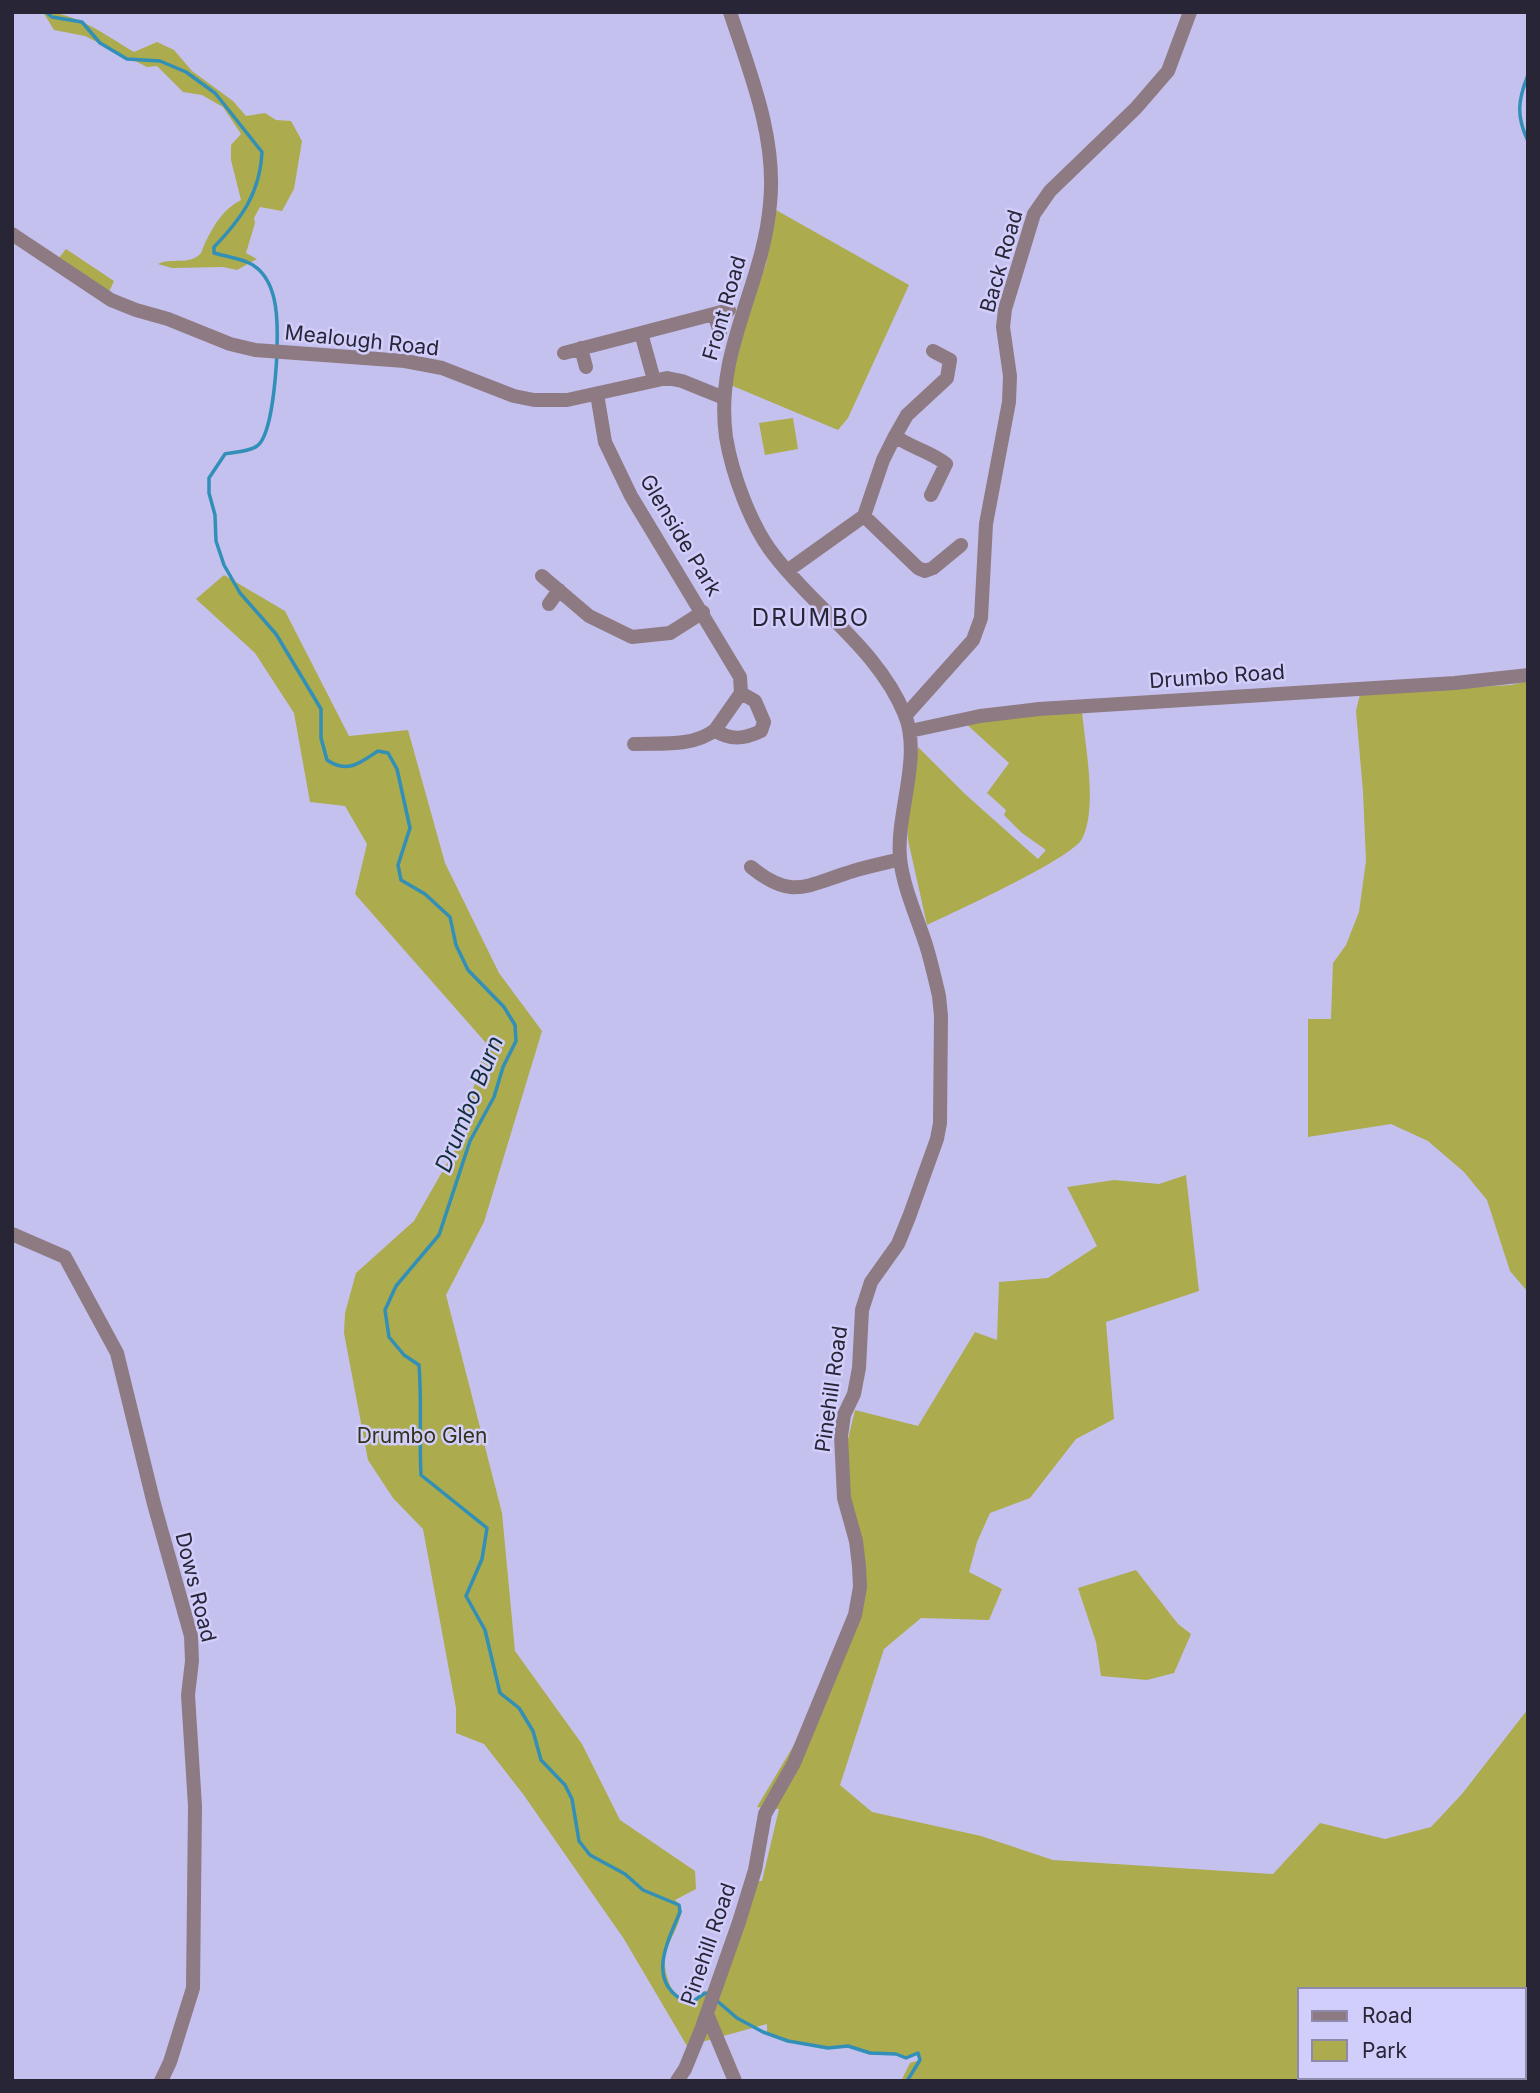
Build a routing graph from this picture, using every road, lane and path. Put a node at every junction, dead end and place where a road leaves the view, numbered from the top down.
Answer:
1 (730, 12) edge
2 (1190, 12) edge
3 (12, 234) edge
4 (720, 332) dead end
5 (641, 333) junction
6 (581, 348) junction
7 (933, 351) dead end
8 (564, 354) dead end
9 (586, 367) dead end
10 (654, 380) junction
11 (597, 394) junction
12 (724, 398) junction
13 (895, 436) junction
14 (931, 495) dead end
15 (864, 516) junction
16 (961, 545) dead end
17 (787, 571) junction
18 (542, 576) dead end
19 (559, 590) junction
20 (549, 604) dead end
21 (703, 612) junction
22 (1528, 675) edge
23 (741, 693) junction
24 (905, 716) junction
25 (715, 730) junction
26 (910, 731) junction
27 (634, 744) dead end
28 (900, 859) junction
29 (751, 867) dead end
30 (12, 1234) edge
31 (710, 2003) junction
32 (161, 2081) edge
33 (677, 2081) edge
34 (735, 2081) edge

1 - 12 street, Front Road
2 - 24 street, Back Road
3 - 11 street, Mealough Road
4 - 5 street
5 - 6 street
5 - 10 street
6 - 8 street
6 - 9 street
7 - 13 street
10 - 11 street, Mealough Road
10 - 12 street, Mealough Road
11 - 21 street, Glenside Park
12 - 17 street, Front Road
13 - 14 street
13 - 15 street
15 - 16 street
15 - 17 street
17 - 24 street, Front Road
18 - 19 street
19 - 20 street
19 - 21 street
21 - 23 street, Glenside Park
22 - 26 street, Drumbo Road
23 - 25 street
23 - 25 street, Glenside Park
24 - 26 street, Front Road
25 - 27 street
26 - 28 street, Pinehill Road
28 - 29 street
28 - 31 street, Pinehill Road
30 - 32 street, Dows Road
31 - 33 street, Pinehill Road
31 - 34 street

